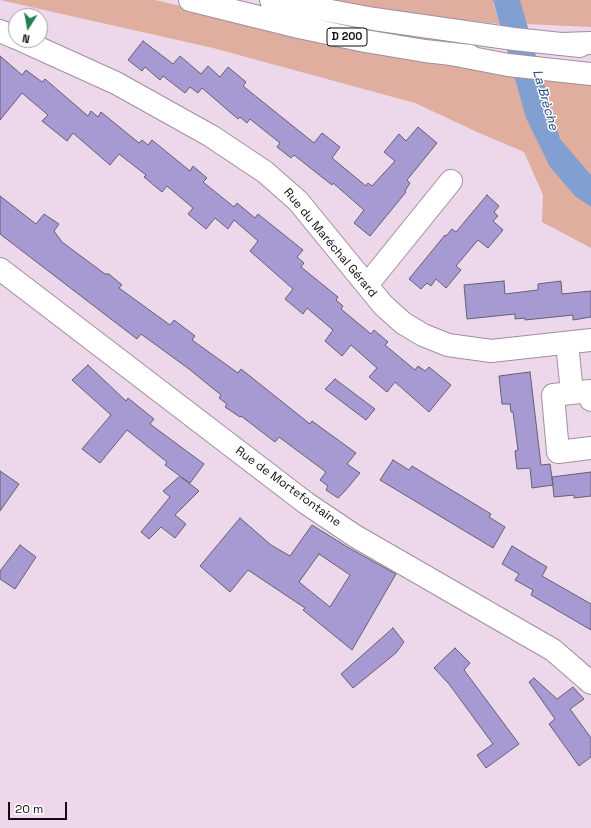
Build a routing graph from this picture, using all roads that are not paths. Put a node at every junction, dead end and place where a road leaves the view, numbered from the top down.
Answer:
1 (190, 0) edge
2 (271, 0) edge
3 (591, 42) edge
4 (591, 47) edge
5 (38, 48) edge
6 (549, 54) junction
7 (591, 66) edge
8 (591, 74) edge
9 (451, 181) dead end
10 (0, 269) edge
11 (367, 285) junction
12 (591, 340) edge
13 (567, 343) junction
14 (581, 397) edge
15 (591, 448) edge
16 (591, 682) edge

1 - 6 main road, D 200
2 - 6 main road, D 200
3 - 6 main road, D 200
4 - 6 main road, D 200
5 - 11 main road, Rue du Maréchal Gérard
6 - 7 main road, D 200
6 - 8 main road, D 200
9 - 11 main road
10 - 16 main road, Rue de Mortefontaine
11 - 13 main road, Rue du Maréchal Gérard
12 - 13 main road, Rue du Maréchal Gérard
13 - 14 main road
14 - 15 main road

